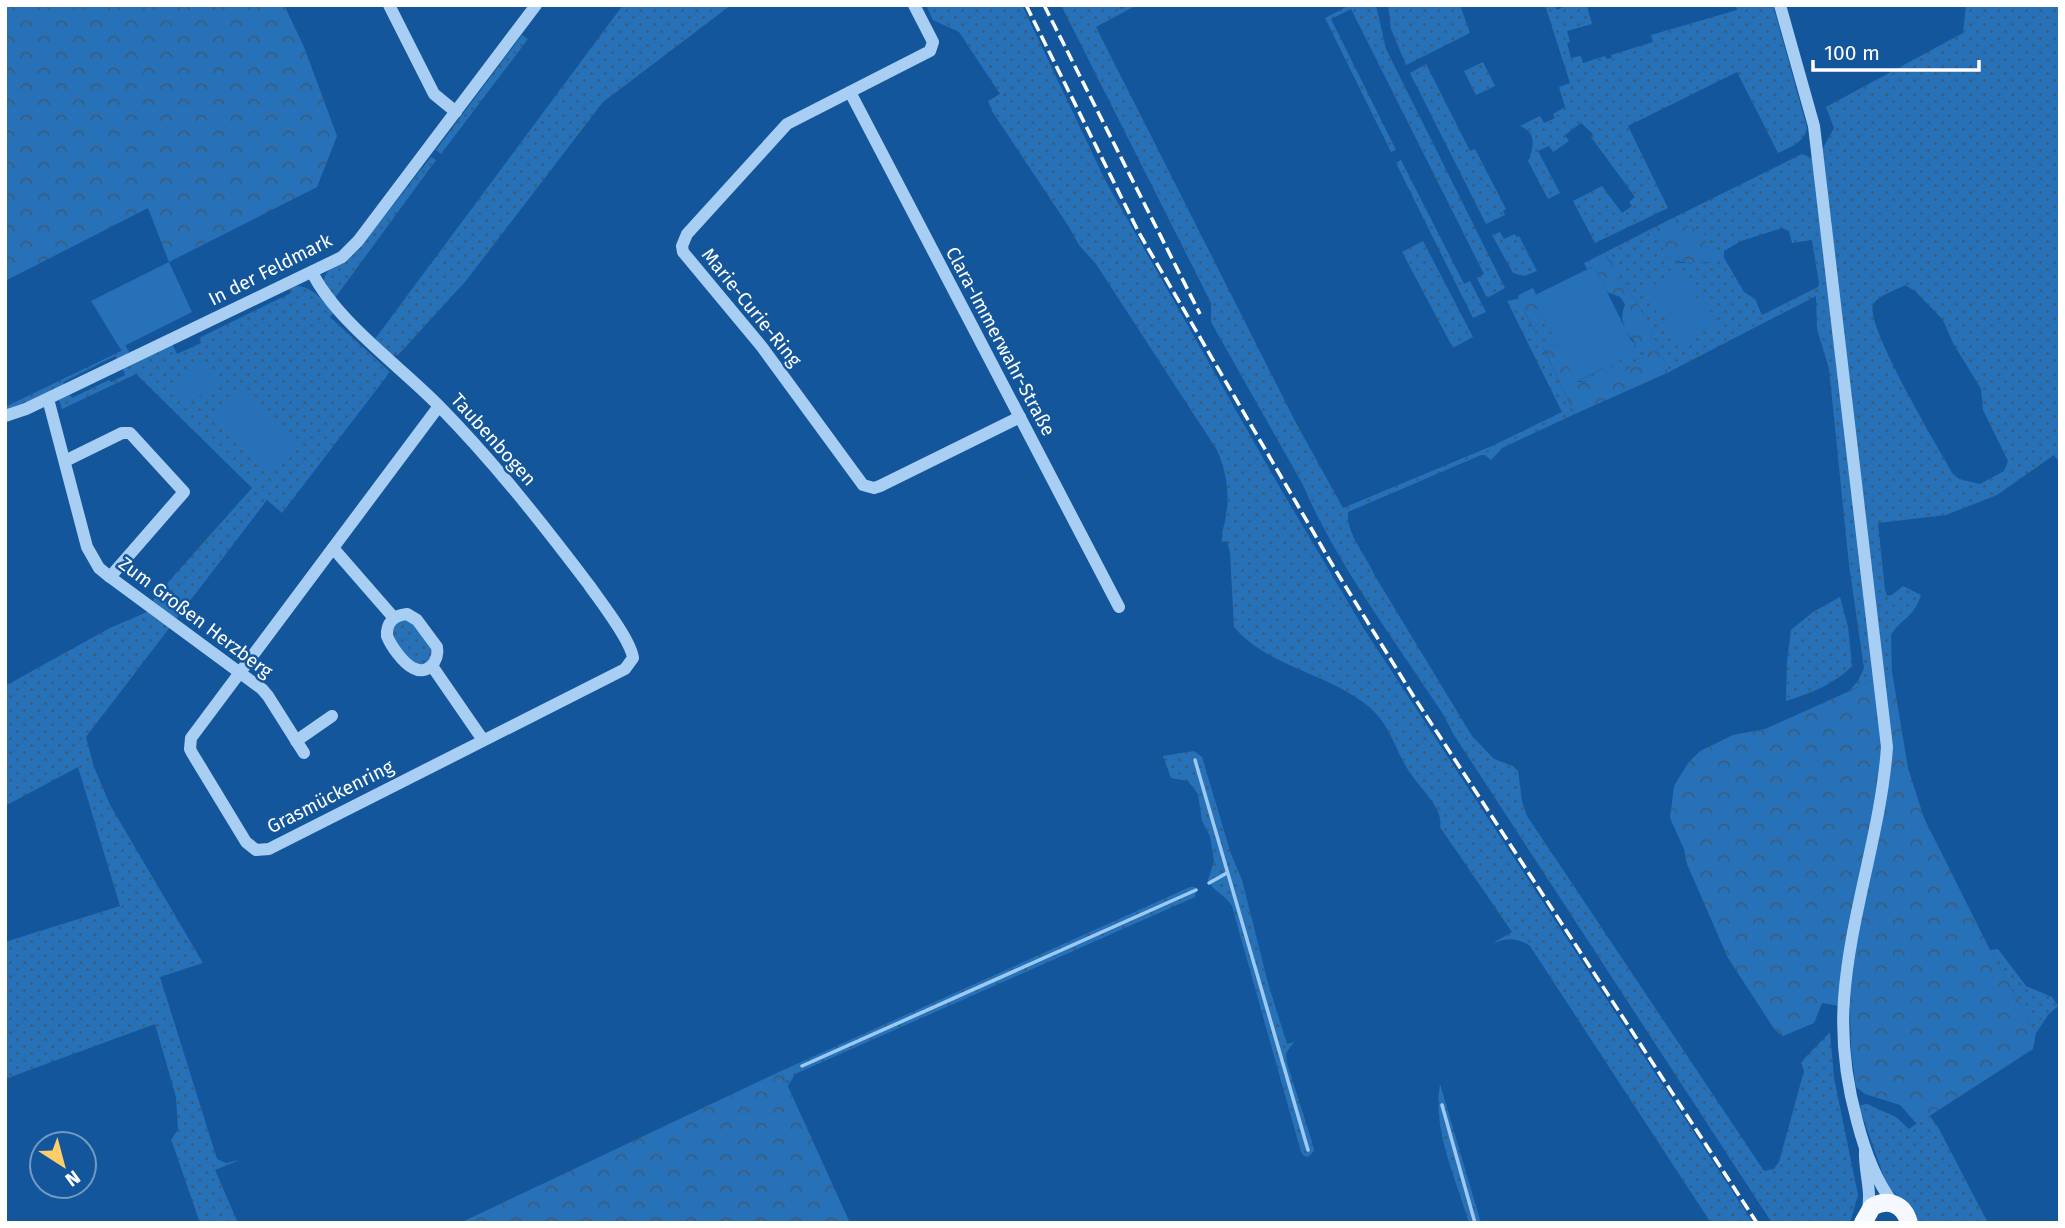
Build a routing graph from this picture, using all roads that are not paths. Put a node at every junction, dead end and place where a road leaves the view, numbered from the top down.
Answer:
1 (389, 5) edge
2 (536, 5) edge
3 (914, 5) edge
4 (1780, 5) edge
5 (849, 92) junction
6 (456, 112) junction
7 (312, 272) junction
8 (48, 398) junction
9 (439, 407) junction
10 (5, 416) edge
11 (1020, 417) junction
12 (65, 461) junction
13 (333, 548) junction
14 (110, 577) junction
15 (1119, 607) dead end
16 (394, 618) junction
17 (630, 648) joint
18 (432, 666) junction
19 (239, 673) junction
20 (332, 716) dead end
21 (483, 740) junction
22 (296, 741) junction
23 (304, 753) dead end
24 (1865, 1151) junction
25 (1893, 1203) junction
26 (1865, 1218) edge
27 (1909, 1223) edge

1 - 6 street
2 - 6 street, In der Feldmark
3 - 5 street, Marie-Curie-Ring
4 - 24 street
5 - 11 street, Clara-Immerwahr-Straße
5 - 11 street, Marie-Curie-Ring
6 - 7 street, In der Feldmark
7 - 8 street, In der Feldmark
7 - 9 street, Taubenbogen
8 - 10 street, In der Feldmark
8 - 12 street, Zum Großen Herzberg
9 - 13 street, Grasmückenring
9 - 17 street, Taubenbogen
11 - 15 street, Clara-Immerwahr-Straße
12 - 14 street, Zum Großen Herzberg
12 - 14 street
13 - 16 street
13 - 19 street, Grasmückenring
14 - 19 street, Zum Großen Herzberg
16 - 18 street
16 - 18 street
17 - 21 street, Grasmückenring
18 - 21 street
19 - 21 street, Grasmückenring
19 - 22 street, Zum Großen Herzberg
20 - 22 street
22 - 23 street, Zum Großen Herzberg
24 - 25 street
24 - 26 street
25 - 26 main road
25 - 27 main road

